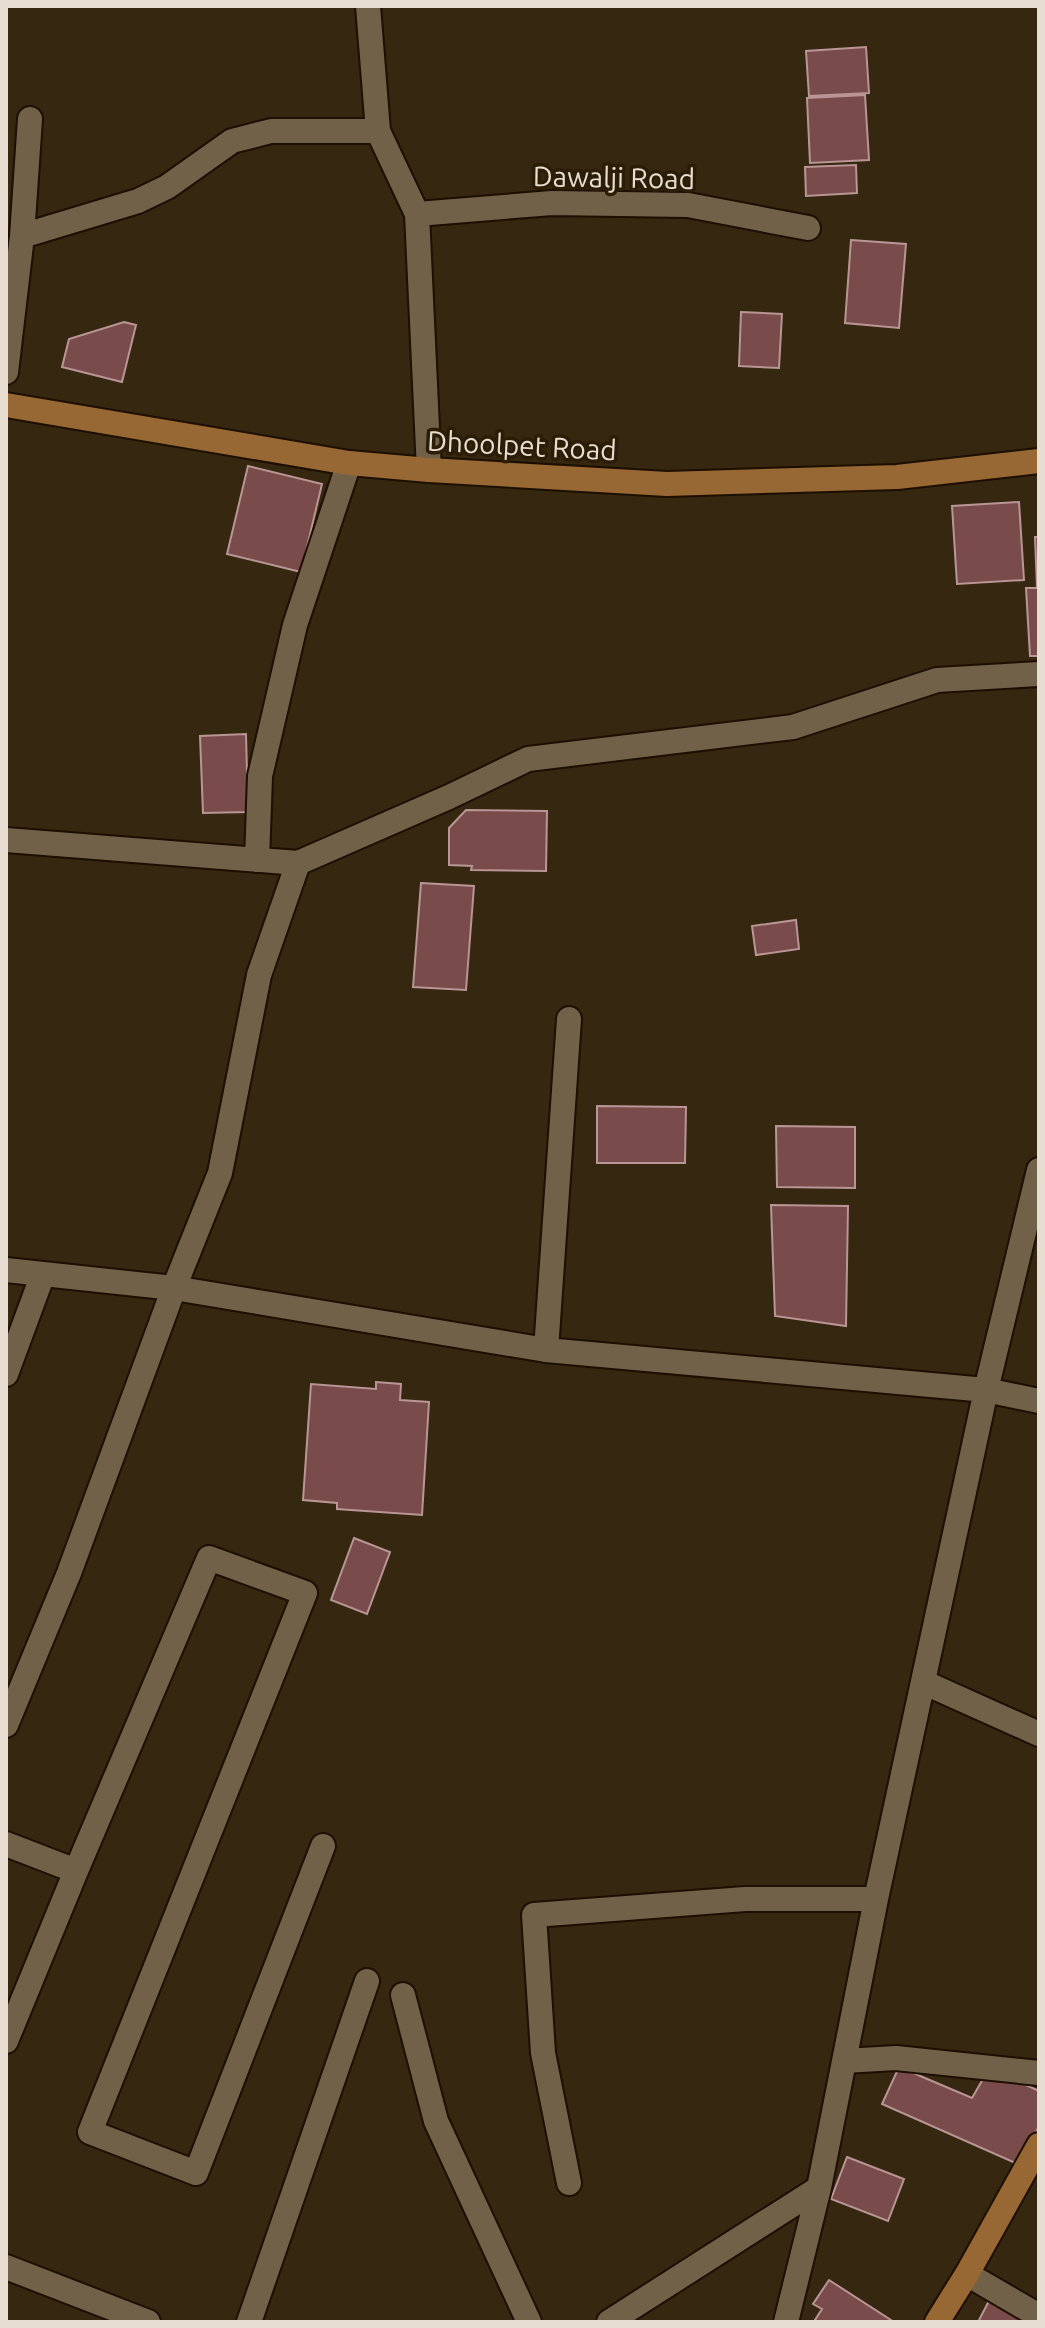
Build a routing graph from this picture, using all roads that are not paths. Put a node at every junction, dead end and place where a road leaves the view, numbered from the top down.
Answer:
1 (368, 6) edge
2 (30, 119) dead end
3 (378, 131) junction
4 (417, 214) junction
5 (808, 228) dead end
6 (22, 236) junction
7 (6, 372) edge
8 (6, 405) edge
9 (1039, 461) edge
10 (349, 463) junction
11 (429, 470) junction
12 (1039, 674) edge
13 (6, 840) edge
14 (257, 860) junction
15 (298, 863) junction
16 (569, 1019) dead end
17 (1039, 1170) edge
18 (1029, 1256) edge
19 (6, 1270) edge
20 (43, 1274) junction
21 (174, 1288) junction
22 (546, 1350) junction
23 (6, 1374) edge
24 (986, 1390) junction
25 (1039, 1401) edge
26 (923, 1682) junction
27 (6, 1725) edge
28 (1039, 1734) edge
29 (6, 1844) edge
30 (323, 1846) dead end
31 (76, 1871) junction
32 (876, 1899) junction
33 (367, 1981) dead end
34 (403, 1995) dead end
35 (6, 2041) edge
36 (844, 2061) junction
37 (1039, 2073) edge
38 (1039, 2145) edge
39 (569, 2183) dead end
40 (819, 2188) junction
41 (6, 2267) edge
42 (967, 2274) junction
43 (1039, 2316) edge
44 (148, 2322) edge
45 (249, 2322) edge
46 (529, 2322) edge
47 (609, 2322) edge
48 (786, 2322) edge
49 (937, 2322) edge

1 - 3 street
2 - 6 street
3 - 4 street
3 - 6 street
4 - 5 street, Dawalji Road
4 - 11 street
6 - 7 street
8 - 10 main road, Dhoolpet Road
9 - 11 main road, Dhoolpet Road
10 - 11 main road, Dhoolpet Road
10 - 14 street
12 - 15 street
13 - 14 street
14 - 15 street
15 - 21 street
16 - 22 street
17 - 18 street
18 - 24 street
19 - 20 street
20 - 21 street
20 - 23 street
21 - 22 street
21 - 27 street
22 - 24 street
24 - 25 street
24 - 26 street
26 - 28 street
26 - 32 street
29 - 31 street
30 - 31 street
31 - 35 street
32 - 36 street
32 - 39 street
33 - 45 street
34 - 46 street
36 - 37 street
36 - 40 street
38 - 42 main road
40 - 47 street
40 - 48 street
41 - 44 street
42 - 43 street
42 - 49 main road

